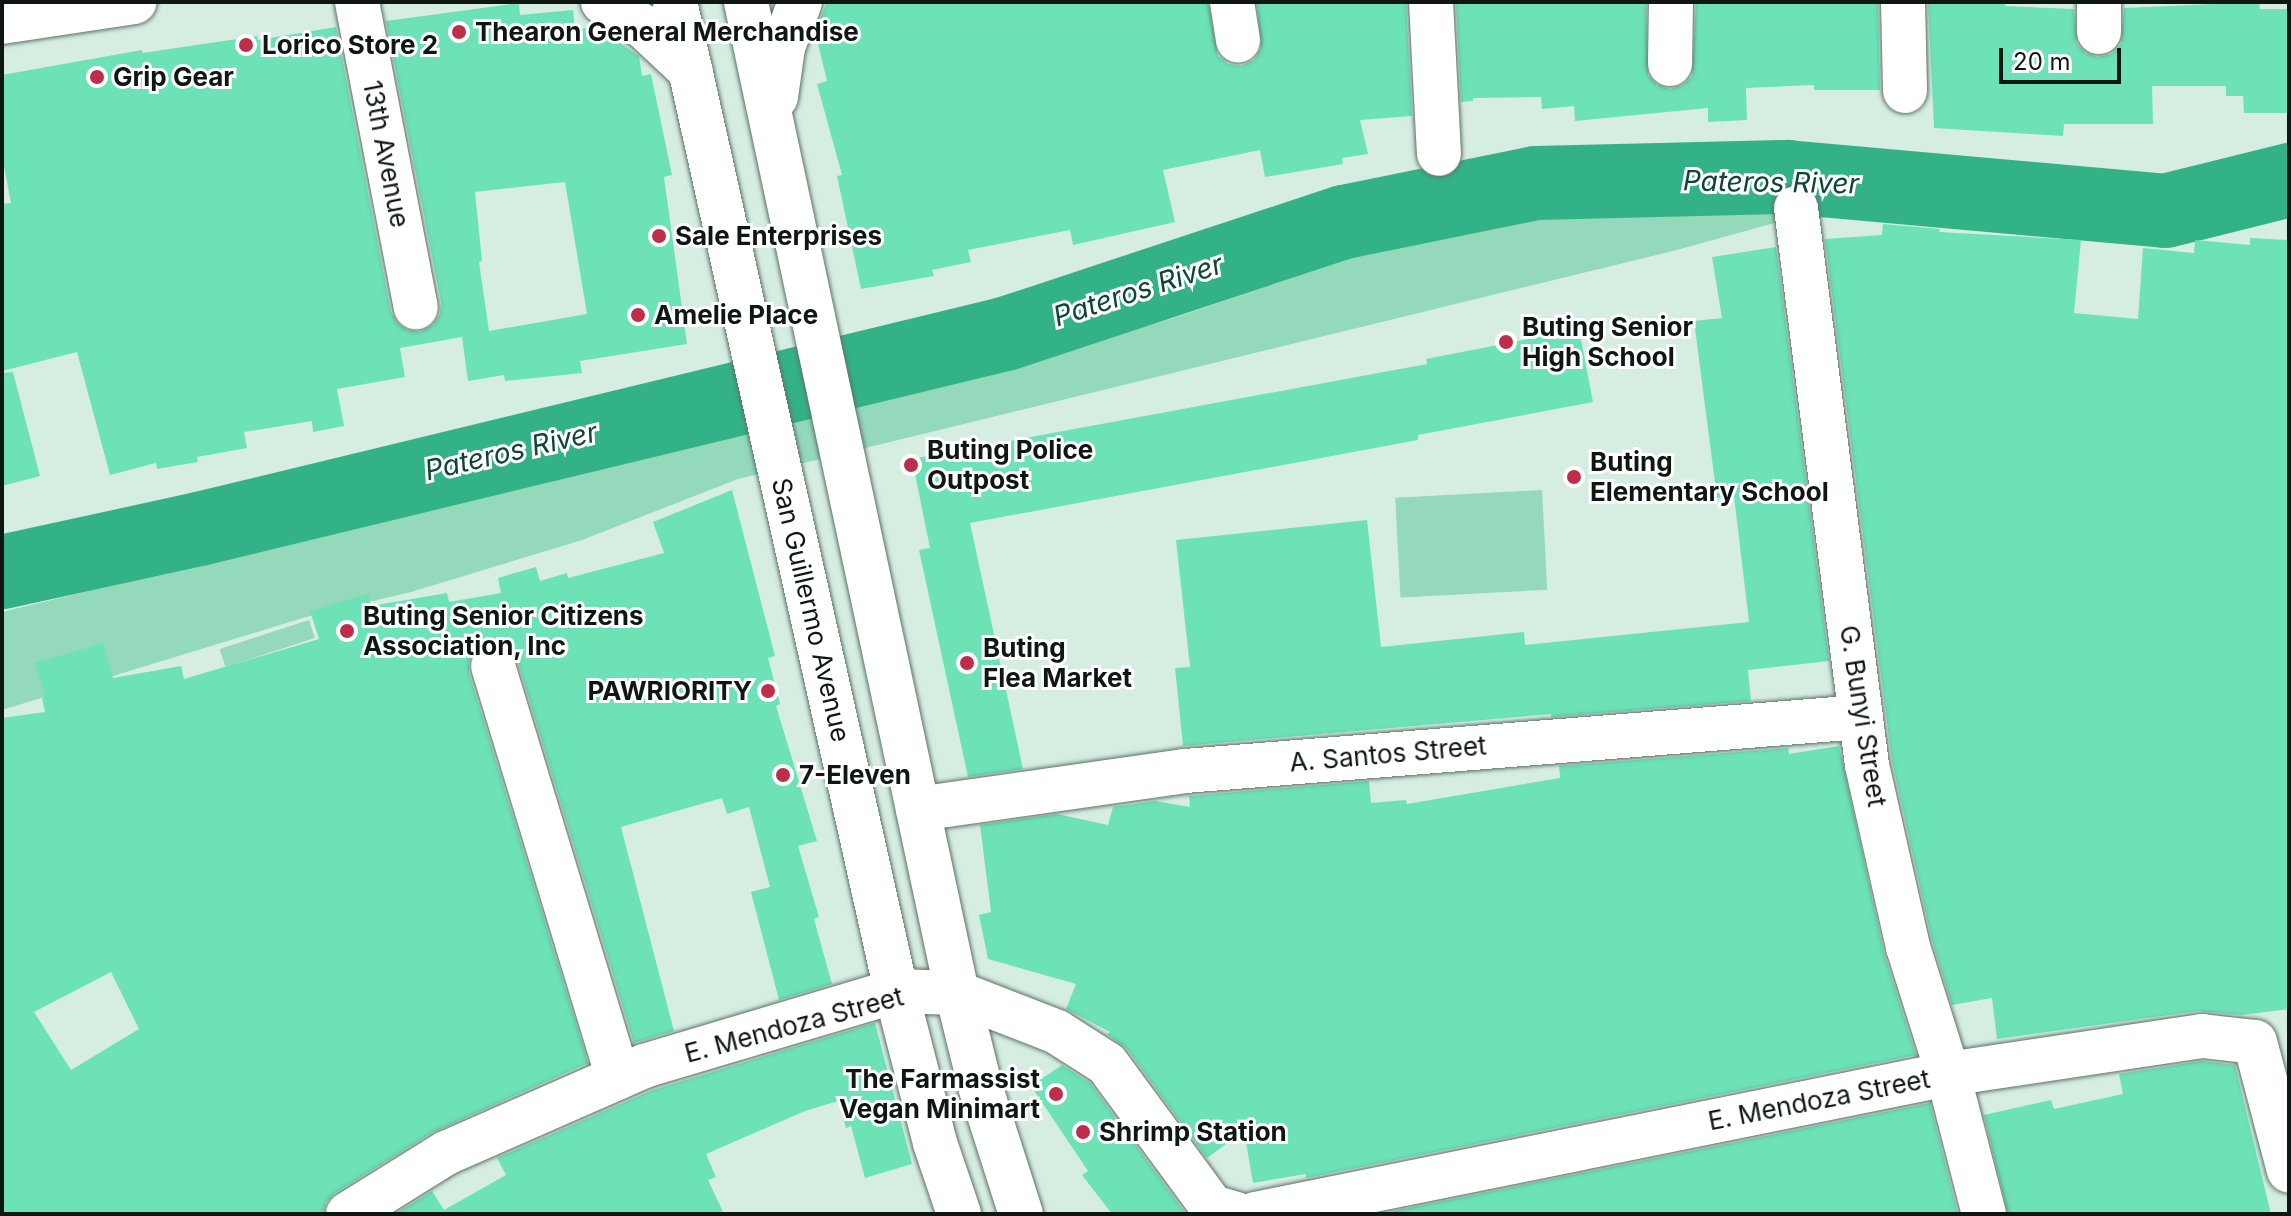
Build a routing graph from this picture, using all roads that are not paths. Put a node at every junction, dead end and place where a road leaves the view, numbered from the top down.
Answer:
1 (134, 2) edge
2 (357, 2) edge
3 (603, 2) edge
4 (675, 2) edge
5 (746, 2) edge
6 (800, 2) edge
7 (1431, 2) edge
8 (1671, 2) edge
9 (1903, 2) edge
10 (2, 22) edge
11 (1670, 64) dead end
12 (691, 71) junction
13 (1905, 91) dead end
14 (774, 139) junction
15 (1439, 154) dead end
16 (1796, 208) dead end
17 (416, 307) dead end
18 (493, 666) dead end
19 (1861, 717) junction
20 (918, 809) junction
21 (896, 991) junction
22 (957, 993) junction
23 (1948, 1074) junction
24 (618, 1077) junction
25 (2289, 1171) edge
26 (348, 1214) edge
27 (959, 1214) edge
28 (1021, 1214) edge
29 (1236, 1214) edge
30 (1255, 1214) edge
31 (1984, 1214) edge

1 - 10 street
2 - 17 street, 13th Avenue
3 - 12 street
4 - 12 street, San Guillermo Avenue
5 - 14 street
6 - 14 street
7 - 15 street
8 - 11 street
9 - 13 street
12 - 21 street, San Guillermo Avenue
14 - 20 street
16 - 19 street, G. Bunyi Street
18 - 24 street
19 - 20 street, A. Santos Street
19 - 23 street, G. Bunyi Street
20 - 22 street
21 - 22 street, E. Mendoza Street
21 - 24 street, E. Mendoza Street
21 - 27 street, San Guillermo Avenue
22 - 28 street
22 - 29 street, E. Mendoza Street
23 - 25 street, E. Mendoza Street
23 - 30 street, E. Mendoza Street
23 - 31 street, G. Bunyi Street
24 - 26 street, E. Mendoza Street

